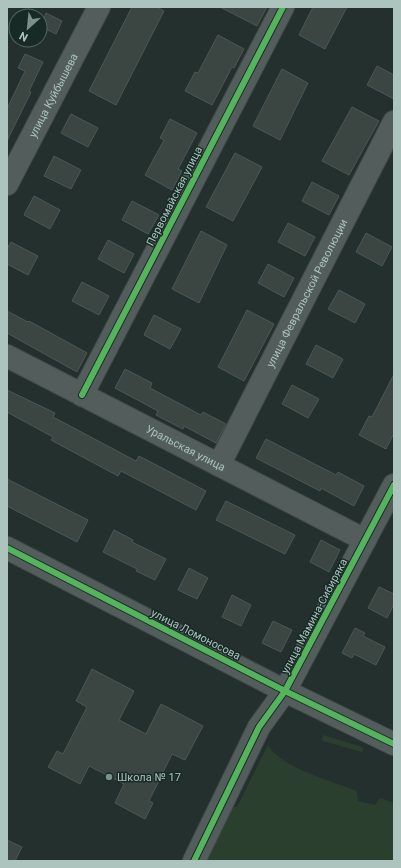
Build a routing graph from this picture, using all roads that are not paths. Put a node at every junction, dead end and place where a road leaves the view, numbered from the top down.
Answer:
1 (99, 7) edge
2 (283, 7) edge
3 (394, 122) edge
4 (7, 184) edge
5 (7, 356) edge
6 (82, 395) junction
7 (219, 465) junction
8 (394, 485) edge
9 (365, 540) junction
10 (7, 548) edge
11 (285, 691) junction
12 (378, 736) dead end
13 (194, 861) edge

1 - 4 street, улица Куйбышева
2 - 6 street, Первомайская улица
3 - 7 street, улица Февральской Революции
5 - 6 street, Уральская улица
6 - 7 street, Уральская улица
7 - 9 street, Уральская улица
8 - 9 street, улица Мамина-Сибиряка
9 - 11 street, улица Мамина-Сибиряка
10 - 11 street, улица Ломоносова
11 - 12 street, улица Ломоносова
11 - 13 street, улица Мамина-Сибиряка

